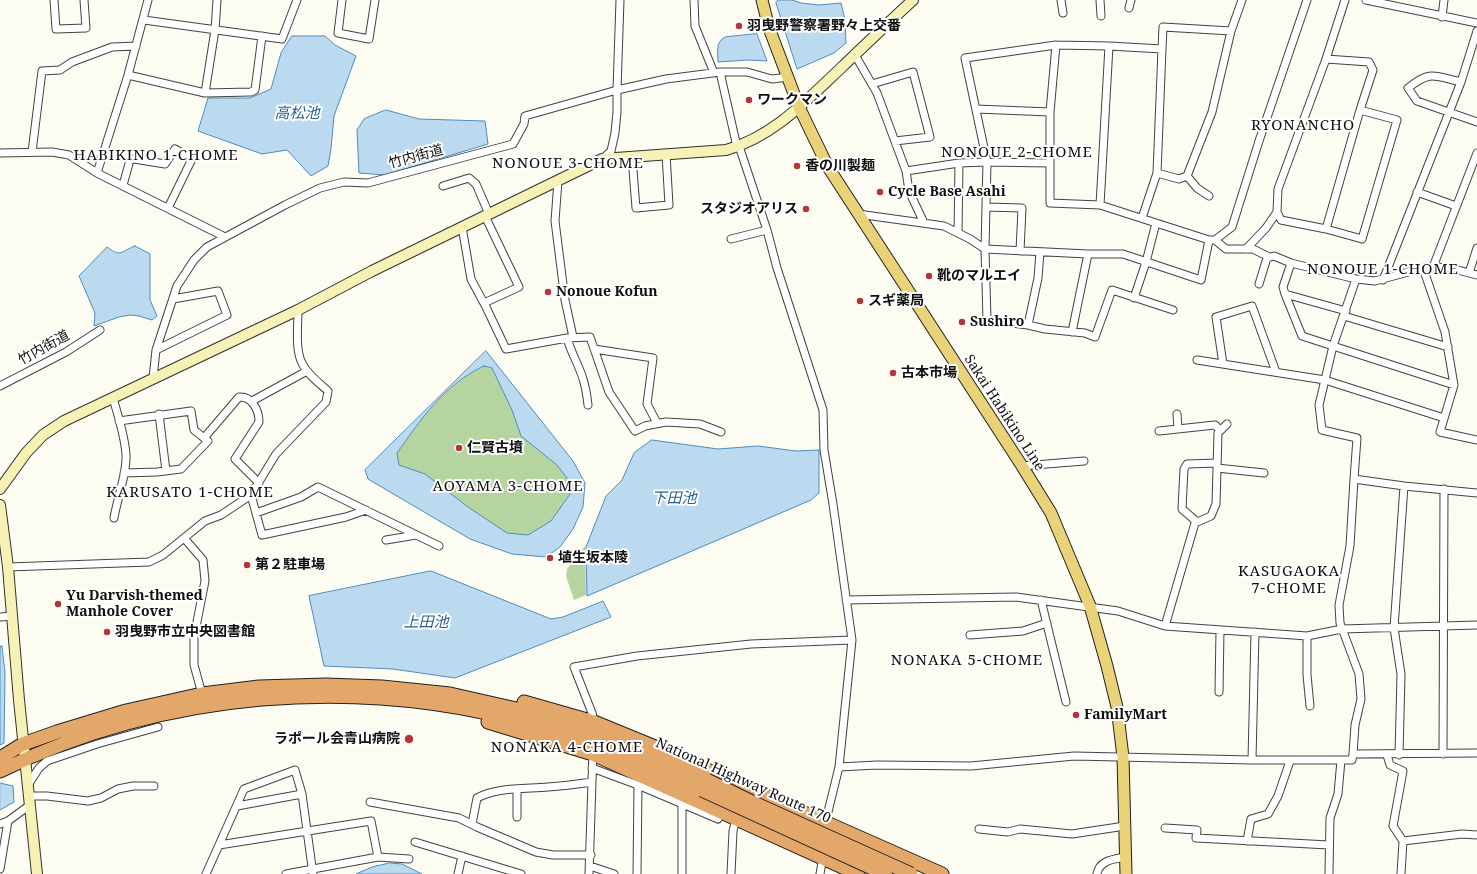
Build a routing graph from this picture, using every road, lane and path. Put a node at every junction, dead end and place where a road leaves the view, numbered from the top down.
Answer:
1 (54, 0) edge
2 (84, 0) edge
3 (148, 0) edge
4 (217, 0) edge
5 (297, 0) edge
6 (342, 0) edge
7 (375, 0) edge
8 (620, 0) edge
9 (694, 0) edge
10 (762, 0) edge
11 (913, 0) edge
12 (1061, 0) edge
13 (1100, 0) edge
14 (1131, 0) edge
15 (1242, 0) edge
16 (1307, 0) edge
17 (1345, 0) edge
18 (1366, 0) edge
19 (1444, 0) edge
20 (1129, 8) dead end
21 (1063, 13) dead end
22 (1101, 16) dead end
23 (1442, 16) junction
24 (144, 20) junction
25 (1477, 23) edge
26 (215, 30) junction
27 (1231, 31) junction
28 (1477, 31) edge
29 (262, 36) junction
30 (1056, 45) junction
31 (136, 46) junction
32 (1108, 46) junction
33 (1162, 49) junction
34 (855, 55) junction
35 (1326, 60) junction
36 (717, 73) junction
37 (128, 75) junction
38 (788, 77) junction
39 (1461, 82) junction
40 (872, 84) junction
41 (617, 90) junction
42 (205, 93) junction
43 (799, 107) junction
44 (976, 109) junction
45 (1360, 110) junction
46 (1448, 111) junction
47 (1050, 112) junction
48 (1477, 122) edge
49 (895, 141) junction
50 (738, 146) junction
51 (32, 152) junction
52 (0, 153) edge
53 (1477, 153) edge
54 (666, 154) junction
55 (632, 157) junction
56 (602, 159) junction
57 (987, 162) junction
58 (959, 163) junction
59 (1050, 163) junction
60 (1475, 166) edge
61 (906, 171) junction
62 (98, 173) junction
63 (1157, 173) junction
64 (1187, 176) junction
65 (558, 181) junction
66 (123, 185) junction
67 (443, 186) dead end
68 (1417, 192) junction
69 (1209, 196) dead end
70 (1100, 205) junction
71 (1456, 206) junction
72 (986, 207) junction
73 (168, 208) junction
74 (1277, 212) junction
75 (858, 214) junction
76 (487, 215) junction
77 (1142, 218) junction
78 (924, 223) junction
79 (1156, 223) junction
80 (462, 227) junction
81 (1326, 229) junction
82 (767, 230) junction
83 (958, 232) junction
84 (225, 237) junction
85 (731, 239) dead end
86 (1212, 240) junction
87 (1477, 248) edge
88 (985, 249) junction
89 (1246, 249) junction
90 (1020, 251) junction
91 (1040, 252) junction
92 (1088, 254) junction
93 (1269, 257) junction
94 (1146, 262) junction
95 (1291, 263) junction
96 (1433, 267) junction
97 (1423, 268) junction
98 (1469, 273) junction
99 (1477, 275) edge
100 (1356, 279) junction
101 (1383, 280) junction
102 (1259, 284) dead end
103 (1285, 294) junction
104 (1134, 298) junction
105 (173, 299) junction
106 (484, 303) junction
107 (298, 310) junction
108 (1173, 310) dead end
109 (1345, 314) junction
110 (1028, 325) junction
111 (100, 330) dead end
112 (1072, 332) junction
113 (570, 338) junction
114 (1333, 346) junction
115 (1448, 347) junction
116 (594, 349) junction
117 (156, 350) junction
118 (1197, 360) dead end
119 (1223, 364) junction
120 (307, 371) junction
121 (1276, 372) junction
122 (152, 378) junction
123 (1325, 380) junction
124 (1454, 385) junction
125 (0, 386) edge
126 (113, 398) junction
127 (252, 401) junction
128 (588, 404) dead end
129 (159, 414) junction
130 (1177, 414) dead end
131 (1444, 418) junction
132 (119, 421) junction
133 (656, 423) junction
134 (1227, 424) dead end
135 (1178, 429) junction
136 (1220, 430) junction
137 (1159, 431) dead end
138 (721, 432) dead end
139 (204, 438) junction
140 (1477, 440) edge
141 (1084, 461) dead end
142 (1022, 466) junction
143 (1217, 466) junction
144 (166, 471) junction
145 (124, 473) junction
146 (1264, 473) dead end
147 (1354, 479) junction
148 (259, 483) junction
149 (1404, 486) junction
150 (0, 489) edge
151 (1444, 489) junction
152 (1477, 493) edge
153 (251, 495) junction
154 (0, 505) edge
155 (366, 510) junction
156 (256, 513) junction
157 (114, 518) dead end
158 (1197, 522) junction
159 (416, 535) junction
160 (184, 538) junction
161 (386, 540) dead end
162 (439, 546) dead end
163 (8, 567) junction
164 (846, 600) junction
165 (1041, 600) junction
166 (1090, 606) junction
167 (13, 616) junction
168 (0, 617) edge
169 (1047, 623) junction
170 (1477, 625) edge
171 (1165, 626) junction
172 (1444, 626) junction
173 (1394, 628) junction
174 (1342, 629) junction
175 (1220, 630) junction
176 (1255, 632) junction
177 (970, 636) dead end
178 (1307, 636) junction
179 (852, 640) junction
180 (1219, 692) dead end
181 (202, 694) junction
182 (1066, 702) dead end
183 (1310, 706) dead end
184 (158, 727) dead end
185 (593, 739) junction
186 (23, 744) junction
187 (1477, 753) edge
188 (1353, 754) junction
189 (1387, 754) junction
190 (1443, 754) junction
191 (1399, 755) junction
192 (0, 758) edge
193 (1122, 758) junction
194 (25, 759) junction
195 (1252, 760) junction
196 (1341, 760) junction
197 (1290, 761) junction
198 (839, 767) junction
199 (592, 768) junction
200 (0, 771) edge
201 (592, 782) junction
202 (28, 785) junction
203 (638, 785) junction
204 (705, 785) junction
205 (154, 786) dead end
206 (517, 789) junction
207 (302, 794) junction
208 (30, 801) junction
209 (370, 802) dead end
210 (682, 804) junction
211 (237, 806) junction
212 (721, 813) junction
213 (517, 817) dead end
214 (736, 819) junction
215 (8, 821) junction
216 (825, 823) junction
217 (0, 824) edge
218 (472, 824) junction
219 (1125, 826) junction
220 (1165, 828) dead end
221 (979, 829) dead end
222 (308, 831) junction
223 (1477, 835) edge
224 (1247, 841) junction
225 (1403, 841) junction
226 (415, 842) dead end
227 (219, 845) junction
228 (1329, 845) junction
229 (591, 855) junction
230 (462, 856) junction
231 (378, 857) junction
232 (1125, 857) junction
233 (822, 858) junction
234 (409, 859) dead end
235 (590, 866) junction
236 (0, 869) edge
237 (313, 871) edge
238 (37, 874) edge
239 (206, 874) edge
240 (286, 874) edge
241 (458, 874) edge
242 (521, 874) edge
243 (589, 874) edge
244 (614, 874) edge
245 (637, 874) edge
246 (682, 874) edge
247 (731, 874) edge
248 (820, 874) edge
249 (858, 874) edge
250 (885, 874) edge
251 (911, 874) edge
252 (942, 874) edge
253 (1097, 874) edge
254 (1126, 874) edge
255 (1329, 874) edge
256 (1401, 874) edge

1 - 2 street
3 - 24 street
4 - 26 street
5 - 29 street
6 - 7 street
8 - 41 street
9 - 36 street
10 - 38 main road, Sakai Habikino Line
11 - 34 street
12 - 21 street
13 - 22 street
14 - 20 street
15 - 27 street
16 - 86 street
17 - 35 street
18 - 23 street
19 - 23 street
23 - 25 street
24 - 26 street
24 - 31 street
26 - 29 street
26 - 42 street
27 - 33 street
27 - 64 street
28 - 39 street
29 - 42 street
30 - 32 street
30 - 44 street
30 - 47 street
31 - 37 street
31 - 51 street
32 - 33 street
32 - 70 street
33 - 63 street
34 - 40 street
34 - 43 street
35 - 45 street
35 - 74 street
36 - 38 street
36 - 41 street
36 - 50 street
37 - 42 street
37 - 62 street
38 - 43 main road, Sakai Habikino Line
39 - 46 street
39 - 46 street
40 - 49 street
40 - 49 street
41 - 56 street
41 - 84 street, 竹内街道
43 - 50 street
43 - 75 main road, Sakai Habikino Line
44 - 47 street
44 - 57 street
45 - 81 street
45 - 81 street
46 - 48 street
46 - 68 street
47 - 59 street
49 - 61 street
50 - 54 street
50 - 82 street
51 - 52 street
51 - 62 street
53 - 60 street
54 - 55 street
54 - 55 street
55 - 56 street
56 - 65 street
57 - 58 street
57 - 59 street
57 - 72 street
58 - 61 street
58 - 83 street
59 - 70 street
60 - 71 street
61 - 78 street
62 - 66 street
63 - 64 street
63 - 77 street
64 - 69 street
65 - 76 street
65 - 113 street
66 - 73 street
66 - 73 street
67 - 76 street
68 - 71 street
68 - 101 street
70 - 77 street
71 - 96 street
72 - 88 street
72 - 90 street
73 - 84 street
74 - 81 street
74 - 89 street
75 - 78 street
75 - 142 main road, Sakai Habikino Line
76 - 80 street
76 - 106 street
77 - 79 street
78 - 83 street
79 - 86 street
79 - 94 street
80 - 106 street
80 - 107 street
82 - 85 street
82 - 164 street
83 - 88 street
84 - 105 street, 竹内街道
86 - 89 street
86 - 94 street
87 - 98 street
88 - 90 street
88 - 110 street
89 - 93 street
90 - 91 street
91 - 92 street
91 - 110 street
92 - 94 street
92 - 112 street
93 - 95 street
93 - 102 street
94 - 104 street
95 - 100 street
95 - 103 street
96 - 97 street
96 - 98 street
97 - 101 street
97 - 115 street
98 - 99 street
100 - 101 street
100 - 109 street
103 - 109 street
103 - 114 street
104 - 108 street
104 - 112 street
105 - 117 street, 竹内街道
105 - 117 street
106 - 113 street
107 - 120 street
107 - 122 street
109 - 114 street
109 - 115 street
110 - 112 street
111 - 125 street, 竹内街道
113 - 116 street
113 - 128 street
114 - 123 street
114 - 124 street
115 - 124 street
116 - 133 street
116 - 133 street
117 - 122 street, 竹内街道
118 - 119 street
119 - 121 street
119 - 121 street
120 - 127 street
120 - 148 street
121 - 123 street
122 - 126 street
123 - 131 street
123 - 147 street
124 - 131 street
126 - 132 street
126 - 150 street
127 - 139 street
127 - 148 street
129 - 132 street
129 - 139 street
129 - 144 street
130 - 135 street
131 - 140 street
132 - 145 street
133 - 138 street
134 - 136 street
135 - 136 street
135 - 137 street
136 - 143 street
139 - 144 street
141 - 142 street
142 - 166 main road, Sakai Habikino Line
143 - 146 street
143 - 158 street
143 - 158 street
144 - 145 street
145 - 157 street
147 - 149 street
147 - 174 street
148 - 153 street
149 - 151 street
149 - 173 street
151 - 152 street
151 - 172 street
153 - 156 street
153 - 160 street
154 - 163 street
155 - 156 street
155 - 156 street
155 - 159 street
158 - 171 street
159 - 161 street
159 - 162 street
160 - 163 street
160 - 181 street
163 - 167 street
164 - 165 street
164 - 179 street
165 - 166 street
165 - 169 street
166 - 171 street
166 - 193 main road, Sakai Habikino Line
167 - 168 street
167 - 186 street
169 - 177 street
169 - 182 street
170 - 172 street
171 - 175 street
172 - 173 street
172 - 190 street
173 - 174 street
173 - 191 street
174 - 178 street
174 - 188 street
175 - 176 street
175 - 180 street
176 - 178 street
176 - 195 street
178 - 183 street
179 - 185 street
179 - 198 street
181 - 185 highway
181 - 186 highway
184 - 202 street
185 - 194 highway, National Highway Route 170
185 - 199 street
185 - 204 highway, National Highway Route 170
185 - 212 highway
185 - 216 highway
186 - 192 highway
186 - 194 street
187 - 190 street
188 - 189 street
188 - 196 street
189 - 191 street
189 - 225 street
190 - 191 street
193 - 195 street
193 - 198 street
193 - 219 main road, Sakai Habikino Line
194 - 200 highway, National Highway Route 170
194 - 202 street
195 - 197 street
196 - 197 street
196 - 228 street
197 - 224 street
198 - 216 street
199 - 201 street
199 - 203 street
201 - 206 street
201 - 229 street
202 - 208 street
203 - 210 street
203 - 245 street
204 - 250 highway, National Highway Route 170, bridge
204 - 251 highway, National Highway Route 170, bridge
205 - 208 street
206 - 213 street
206 - 218 street
207 - 211 street
207 - 211 street
207 - 222 street
208 - 215 street
208 - 238 street
209 - 218 street
210 - 212 street
210 - 246 street
211 - 227 street
212 - 214 highway
214 - 233 highway
214 - 247 street
215 - 217 street
215 - 236 street
216 - 233 street
216 - 252 highway
218 - 229 street
219 - 221 street
219 - 232 main road, Sakai Habikino Line
220 - 224 street
222 - 227 street
222 - 231 street
222 - 237 street
223 - 225 street
224 - 228 street
225 - 256 street
226 - 230 street
227 - 239 street
228 - 255 street
229 - 235 street
230 - 241 street
230 - 242 street
231 - 234 street
231 - 237 street
232 - 253 street
232 - 254 main road, Sakai Habikino Line
233 - 248 street
233 - 249 highway
235 - 243 street
235 - 244 street
237 - 240 street

